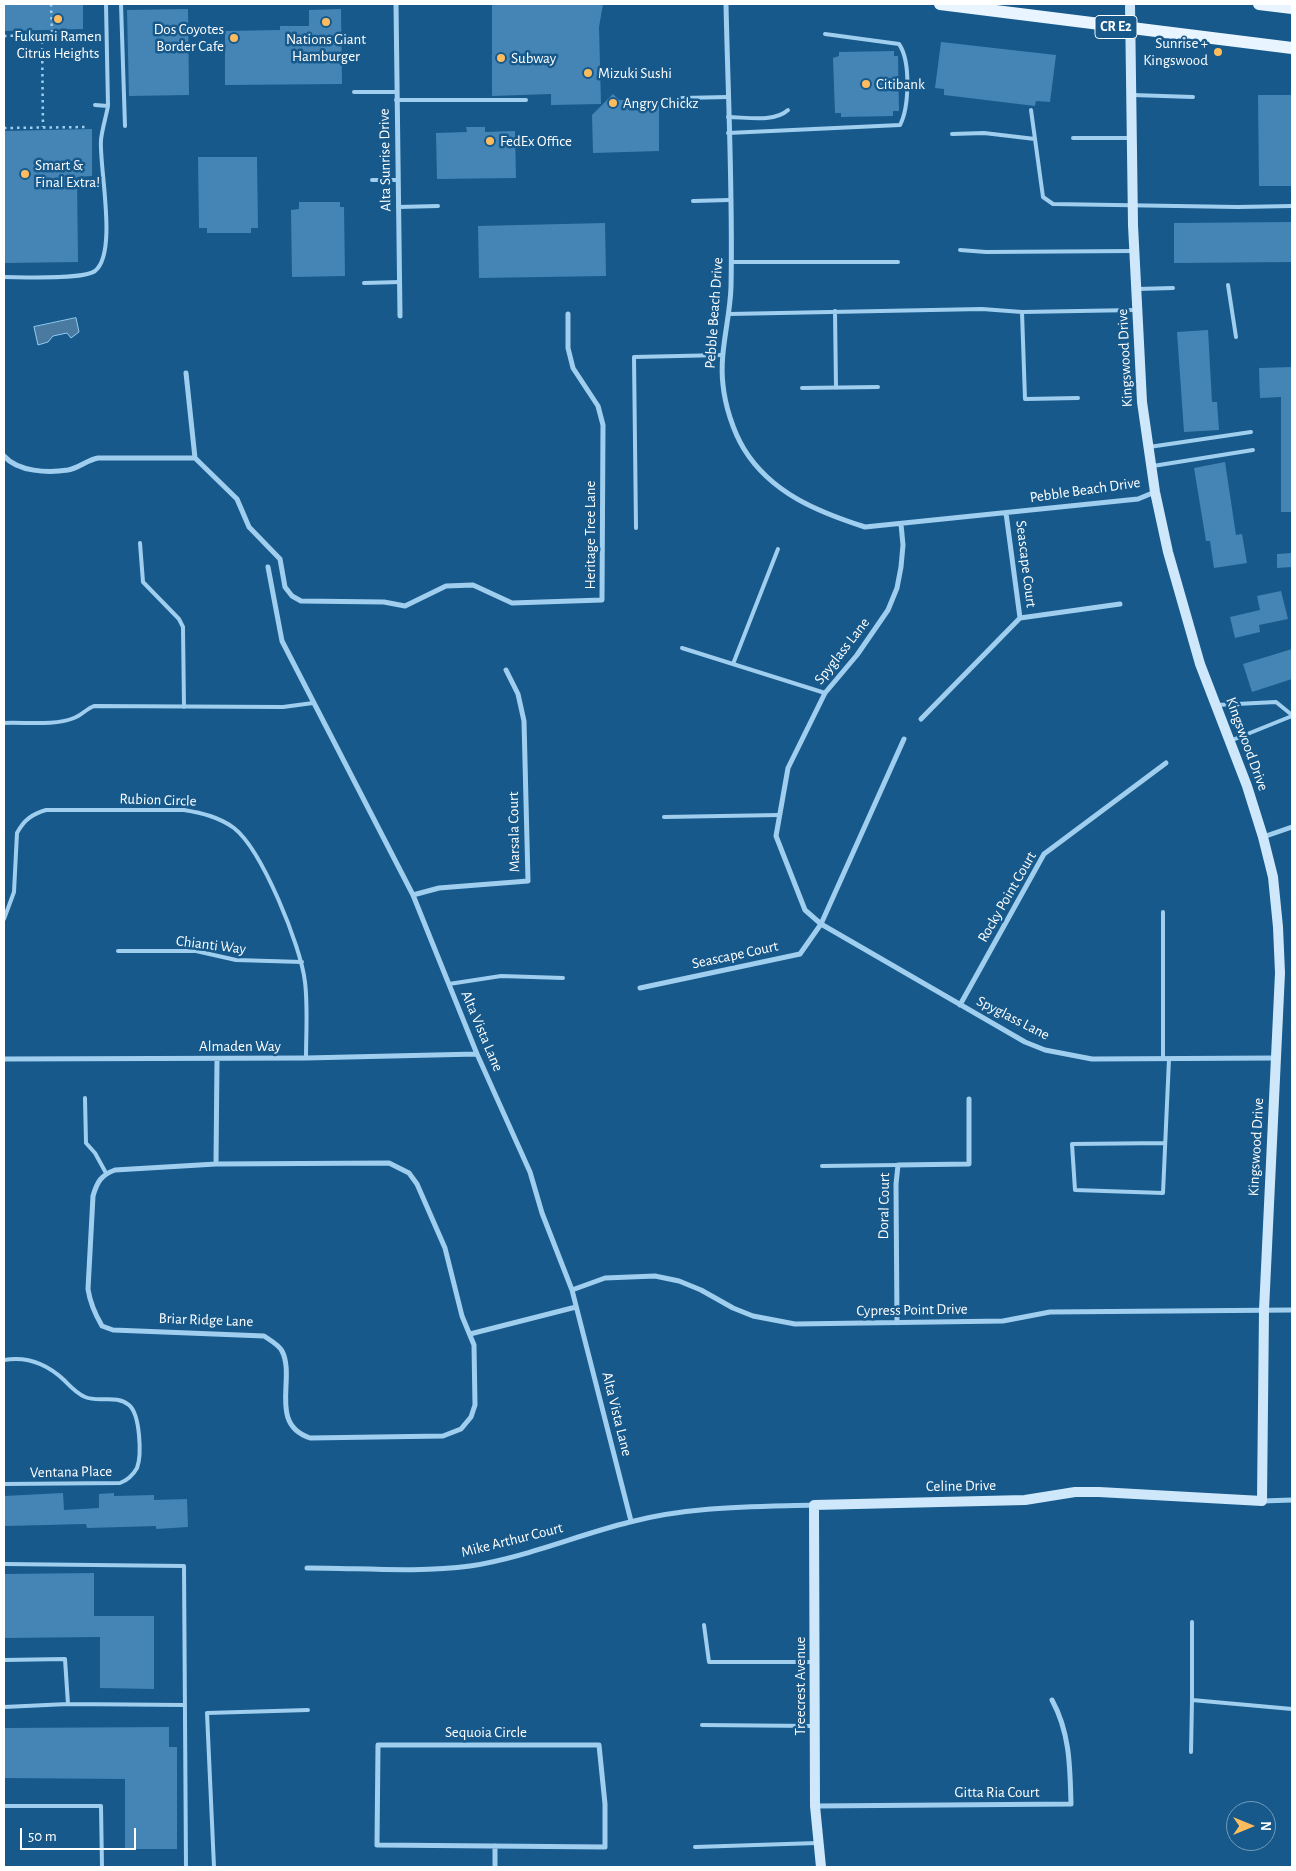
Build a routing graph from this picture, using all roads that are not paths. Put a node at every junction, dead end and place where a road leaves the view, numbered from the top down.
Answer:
1 (106, 4) edge
2 (121, 4) edge
3 (396, 4) edge
4 (726, 4) edge
5 (940, 4) edge
6 (1130, 4) edge
7 (1259, 4) edge
8 (1292, 8) edge
9 (1130, 29) junction
10 (826, 34) dead end
11 (1292, 48) edge
12 (354, 92) dead end
13 (396, 92) junction
14 (1131, 94) junction
15 (728, 96) junction
16 (1193, 97) dead end
17 (682, 98) dead end
18 (396, 100) junction
19 (526, 100) dead end
20 (95, 105) dead end
21 (108, 106) junction
22 (788, 110) dead end
23 (1031, 110) dead end
24 (728, 117) junction
25 (125, 126) dead end
26 (728, 133) junction
27 (952, 134) dead end
28 (1035, 138) junction
29 (1073, 138) dead end
30 (1132, 138) junction
31 (372, 180) dead end
32 (398, 180) junction
33 (729, 200) junction
34 (694, 201) dead end
35 (1132, 205) junction
36 (438, 206) dead end
37 (1292, 206) edge
38 (398, 207) junction
39 (960, 250) dead end
40 (1136, 251) junction
41 (731, 262) junction
42 (898, 262) dead end
43 (4, 276) edge
44 (400, 282) junction
45 (364, 283) dead end
46 (1228, 286) dead end
47 (1137, 288) junction
48 (1173, 288) dead end
49 (1138, 310) junction
50 (835, 311) junction
51 (1022, 312) junction
52 (568, 314) dead end
53 (729, 314) junction
54 (400, 316) dead end
55 (1236, 337) dead end
56 (723, 355) junction
57 (186, 373) dead end
58 (878, 387) dead end
59 (802, 388) dead end
60 (836, 388) junction
61 (1078, 398) dead end
62 (1251, 432) dead end
63 (1148, 447) junction
64 (1253, 450) dead end
65 (4, 456) edge
66 (195, 458) junction
67 (1151, 466) junction
68 (1155, 492) junction
69 (1006, 513) junction
70 (901, 524) junction
71 (636, 528) dead end
72 (140, 543) dead end
73 (778, 549) dead end
74 (268, 567) dead end
75 (1120, 604) dead end
76 (1020, 618) junction
77 (682, 648) dead end
78 (734, 664) junction
79 (506, 670) dead end
80 (825, 693) junction
81 (314, 704) junction
82 (1216, 705) junction
83 (184, 706) junction
84 (1292, 715) edge
85 (921, 719) dead end
86 (4, 723) edge
87 (904, 739) dead end
88 (1230, 741) junction
89 (1166, 763) dead end
90 (779, 816) junction
91 (664, 817) dead end
92 (1292, 827) edge
93 (1263, 837) junction
94 (413, 895) junction
95 (1164, 912) dead end
96 (4, 919) edge
97 (821, 924) junction
98 (118, 951) dead end
99 (302, 962) junction
100 (563, 978) dead end
101 (449, 984) junction
102 (640, 988) dead end
103 (960, 1005) junction
104 (477, 1054) junction
105 (306, 1058) junction
106 (1275, 1058) junction
107 (4, 1059) edge
108 (217, 1059) junction
109 (1166, 1059) junction
110 (85, 1098) dead end
111 (969, 1099) dead end
112 (1165, 1142) junction
113 (216, 1164) junction
114 (898, 1165) junction
115 (822, 1166) dead end
116 (106, 1173) junction
117 (572, 1290) junction
118 (576, 1307) junction
119 (1264, 1310) junction
120 (1292, 1310) edge
121 (897, 1323) junction
122 (470, 1334) junction
123 (4, 1360) edge
124 (4, 1484) edge
125 (1292, 1500) edge
126 (1262, 1501) junction
127 (814, 1505) junction
128 (631, 1522) junction
129 (4, 1564) edge
130 (307, 1568) dead end
131 (1192, 1622) dead end
132 (704, 1625) dead end
133 (4, 1660) edge
134 (815, 1662) junction
135 (1052, 1700) dead end
136 (1192, 1700) junction
137 (68, 1704) junction
138 (184, 1705) junction
139 (4, 1707) edge
140 (1292, 1709) edge
141 (308, 1710) dead end
142 (702, 1725) dead end
143 (815, 1726) junction
144 (1191, 1752) dead end
145 (4, 1806) edge
146 (816, 1806) junction
147 (819, 1842) junction
148 (495, 1846) junction
149 (695, 1847) dead end
150 (102, 1867) edge
151 (186, 1867) edge
152 (214, 1867) edge
153 (495, 1867) edge
154 (821, 1867) edge

1 - 21 lane
2 - 25 lane
3 - 13 street, Alta Sunrise Drive
4 - 15 street, Pebble Beach Drive
5 - 9 main road, CR E2
6 - 9 street, Kingswood Drive
7 - 8 main road
9 - 11 main road, CR E2
9 - 14 street, Kingswood Drive
10 - 26 lane
12 - 13 lane
13 - 18 street, Alta Sunrise Drive
14 - 16 lane
14 - 30 street, Kingswood Drive
15 - 17 lane
15 - 24 street, Pebble Beach Drive
18 - 19 lane
18 - 32 street, Alta Sunrise Drive
20 - 21 lane
21 - 43 lane
22 - 24 lane
23 - 28 lane
24 - 26 street, Pebble Beach Drive
26 - 33 street, Pebble Beach Drive
27 - 28 lane
28 - 35 lane
29 - 30 lane
30 - 35 street, Kingswood Drive
31 - 32 lane
32 - 38 street, Alta Sunrise Drive
33 - 34 lane
33 - 41 street, Pebble Beach Drive
35 - 37 lane
35 - 40 street, Kingswood Drive
36 - 38 lane
38 - 44 street, Alta Sunrise Drive
39 - 40 lane
40 - 47 street, Kingswood Drive
41 - 42 lane
41 - 53 street, Pebble Beach Drive
44 - 45 lane
44 - 54 street, Alta Sunrise Drive
46 - 55 lane
47 - 48 lane
47 - 49 street, Kingswood Drive
49 - 51 lane
49 - 63 street, Kingswood Drive
50 - 51 lane
50 - 53 lane
50 - 60 lane
51 - 61 lane
52 - 66 street, Heritage Tree Lane
53 - 56 street, Pebble Beach Drive
56 - 70 street, Pebble Beach Drive
56 - 71 lane
57 - 66 street
58 - 60 lane
59 - 60 lane
62 - 63 lane
63 - 67 street, Kingswood Drive
64 - 67 lane
65 - 66 street
67 - 68 street, Kingswood Drive
68 - 69 street, Pebble Beach Drive
68 - 82 street, Kingswood Drive
69 - 70 street, Pebble Beach Drive
69 - 76 street, Seascape Court
70 - 80 street, Spyglass Lane
72 - 83 lane
73 - 78 lane
74 - 81 street, Alta Vista Lane
75 - 76 street, Seascape Court
76 - 85 street, Seascape Court
77 - 78 lane
78 - 80 lane
79 - 94 street, Marsala Court
80 - 90 street, Spyglass Lane
81 - 83 lane
81 - 94 street, Alta Vista Lane
82 - 84 lane
82 - 88 street, Kingswood Drive
83 - 86 lane
84 - 88 lane
87 - 97 street
88 - 93 street, Kingswood Drive
89 - 103 street, Rocky Point Court
90 - 91 lane
90 - 97 street, Spyglass Lane
92 - 93 street
93 - 106 street, Kingswood Drive
94 - 101 street, Alta Vista Lane
95 - 109 lane
96 - 99 lane, Rubion Circle
97 - 102 street, Seascape Court
97 - 103 street, Spyglass Lane
98 - 99 lane, Chianti Way
99 - 105 lane, Rubion Circle
100 - 101 lane
101 - 104 street, Alta Vista Lane
103 - 109 street, Spyglass Lane
104 - 105 street, Almaden Way
104 - 117 street, Alta Vista Lane
105 - 108 street, Almaden Way
106 - 109 street, Spyglass Lane
106 - 119 street, Kingswood Drive
107 - 108 street, Almaden Way
108 - 113 street
109 - 112 lane
110 - 116 lane
111 - 114 street, Doral Court
112 - 112 lane
113 - 116 street, Briar Ridge Lane
113 - 122 street, Briar Ridge Lane
114 - 115 lane
114 - 121 street, Doral Court
116 - 122 street, Briar Ridge Lane
117 - 118 street, Alta Vista Lane
117 - 121 street, Cypress Point Drive
118 - 122 street
118 - 128 street, Alta Vista Lane
119 - 120 street, Cypress Point Drive
119 - 121 street, Cypress Point Drive
119 - 126 street, Kingswood Drive
123 - 124 lane, Ventana Place
125 - 126 street, Celine Drive
126 - 127 street, Celine Drive
127 - 128 street, Celine Drive
127 - 134 street, Treecrest Avenue
128 - 130 street, Mike Arthur Court
129 - 138 lane
131 - 136 lane
132 - 134 lane
133 - 137 lane
134 - 143 street, Treecrest Avenue
135 - 146 street, Gitta Ria Court
136 - 140 lane
136 - 144 lane
137 - 138 lane
137 - 139 lane
138 - 151 lane
141 - 152 lane
142 - 143 lane
143 - 146 street, Treecrest Avenue
145 - 150 lane
146 - 147 street, Treecrest Avenue
147 - 149 lane
147 - 154 street, Treecrest Avenue
148 - 148 street, Sequoia Circle
148 - 153 street

